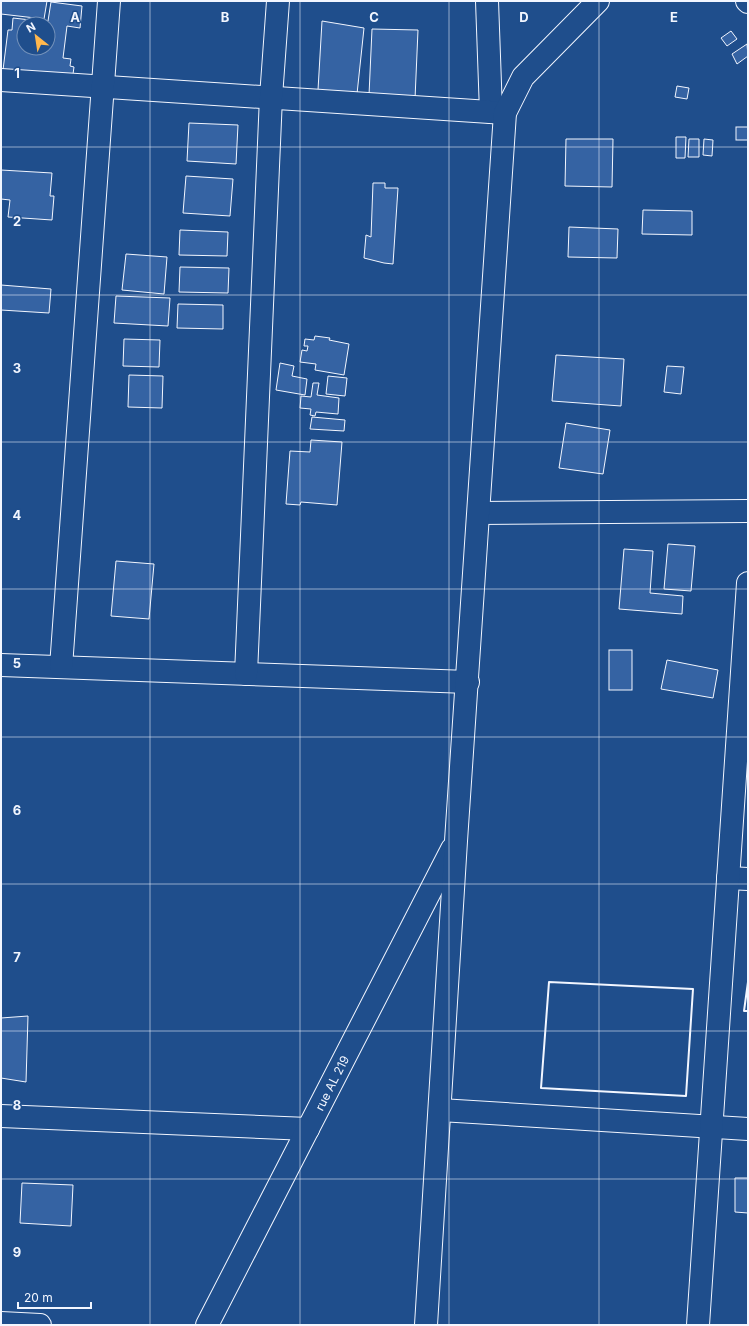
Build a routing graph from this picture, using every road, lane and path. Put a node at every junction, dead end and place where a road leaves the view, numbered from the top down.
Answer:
1 (109, 1) edge
2 (278, 1) edge
3 (487, 1) edge
4 (598, 1) edge
5 (1, 80) edge
6 (102, 87) junction
7 (271, 97) junction
8 (498, 112) junction
9 (748, 511) edge
10 (479, 512) junction
11 (748, 583) edge
12 (1, 665) edge
13 (61, 667) junction
14 (246, 674) junction
15 (468, 682) junction
16 (456, 841) junction
17 (738, 879) edge
18 (440, 1110) junction
19 (1, 1116) edge
20 (711, 1126) junction
21 (308, 1129) junction
22 (748, 1129) edge
23 (1, 1323) edge
24 (40, 1325) edge
25 (207, 1325) edge
26 (426, 1325) edge
27 (698, 1325) edge

1 - 6 street
2 - 7 street
3 - 8 street
4 - 8 street
5 - 6 street
6 - 7 street
6 - 13 street
7 - 8 street
7 - 14 street
8 - 10 street
9 - 10 street
10 - 15 street
11 - 17 street
12 - 13 street
13 - 14 street
14 - 15 street
15 - 16 street
16 - 18 street
16 - 21 street, rue AL 219
17 - 20 street
18 - 20 street
18 - 26 street
19 - 21 street
20 - 22 street
20 - 27 street
21 - 25 street, rue AL 219
23 - 24 street

